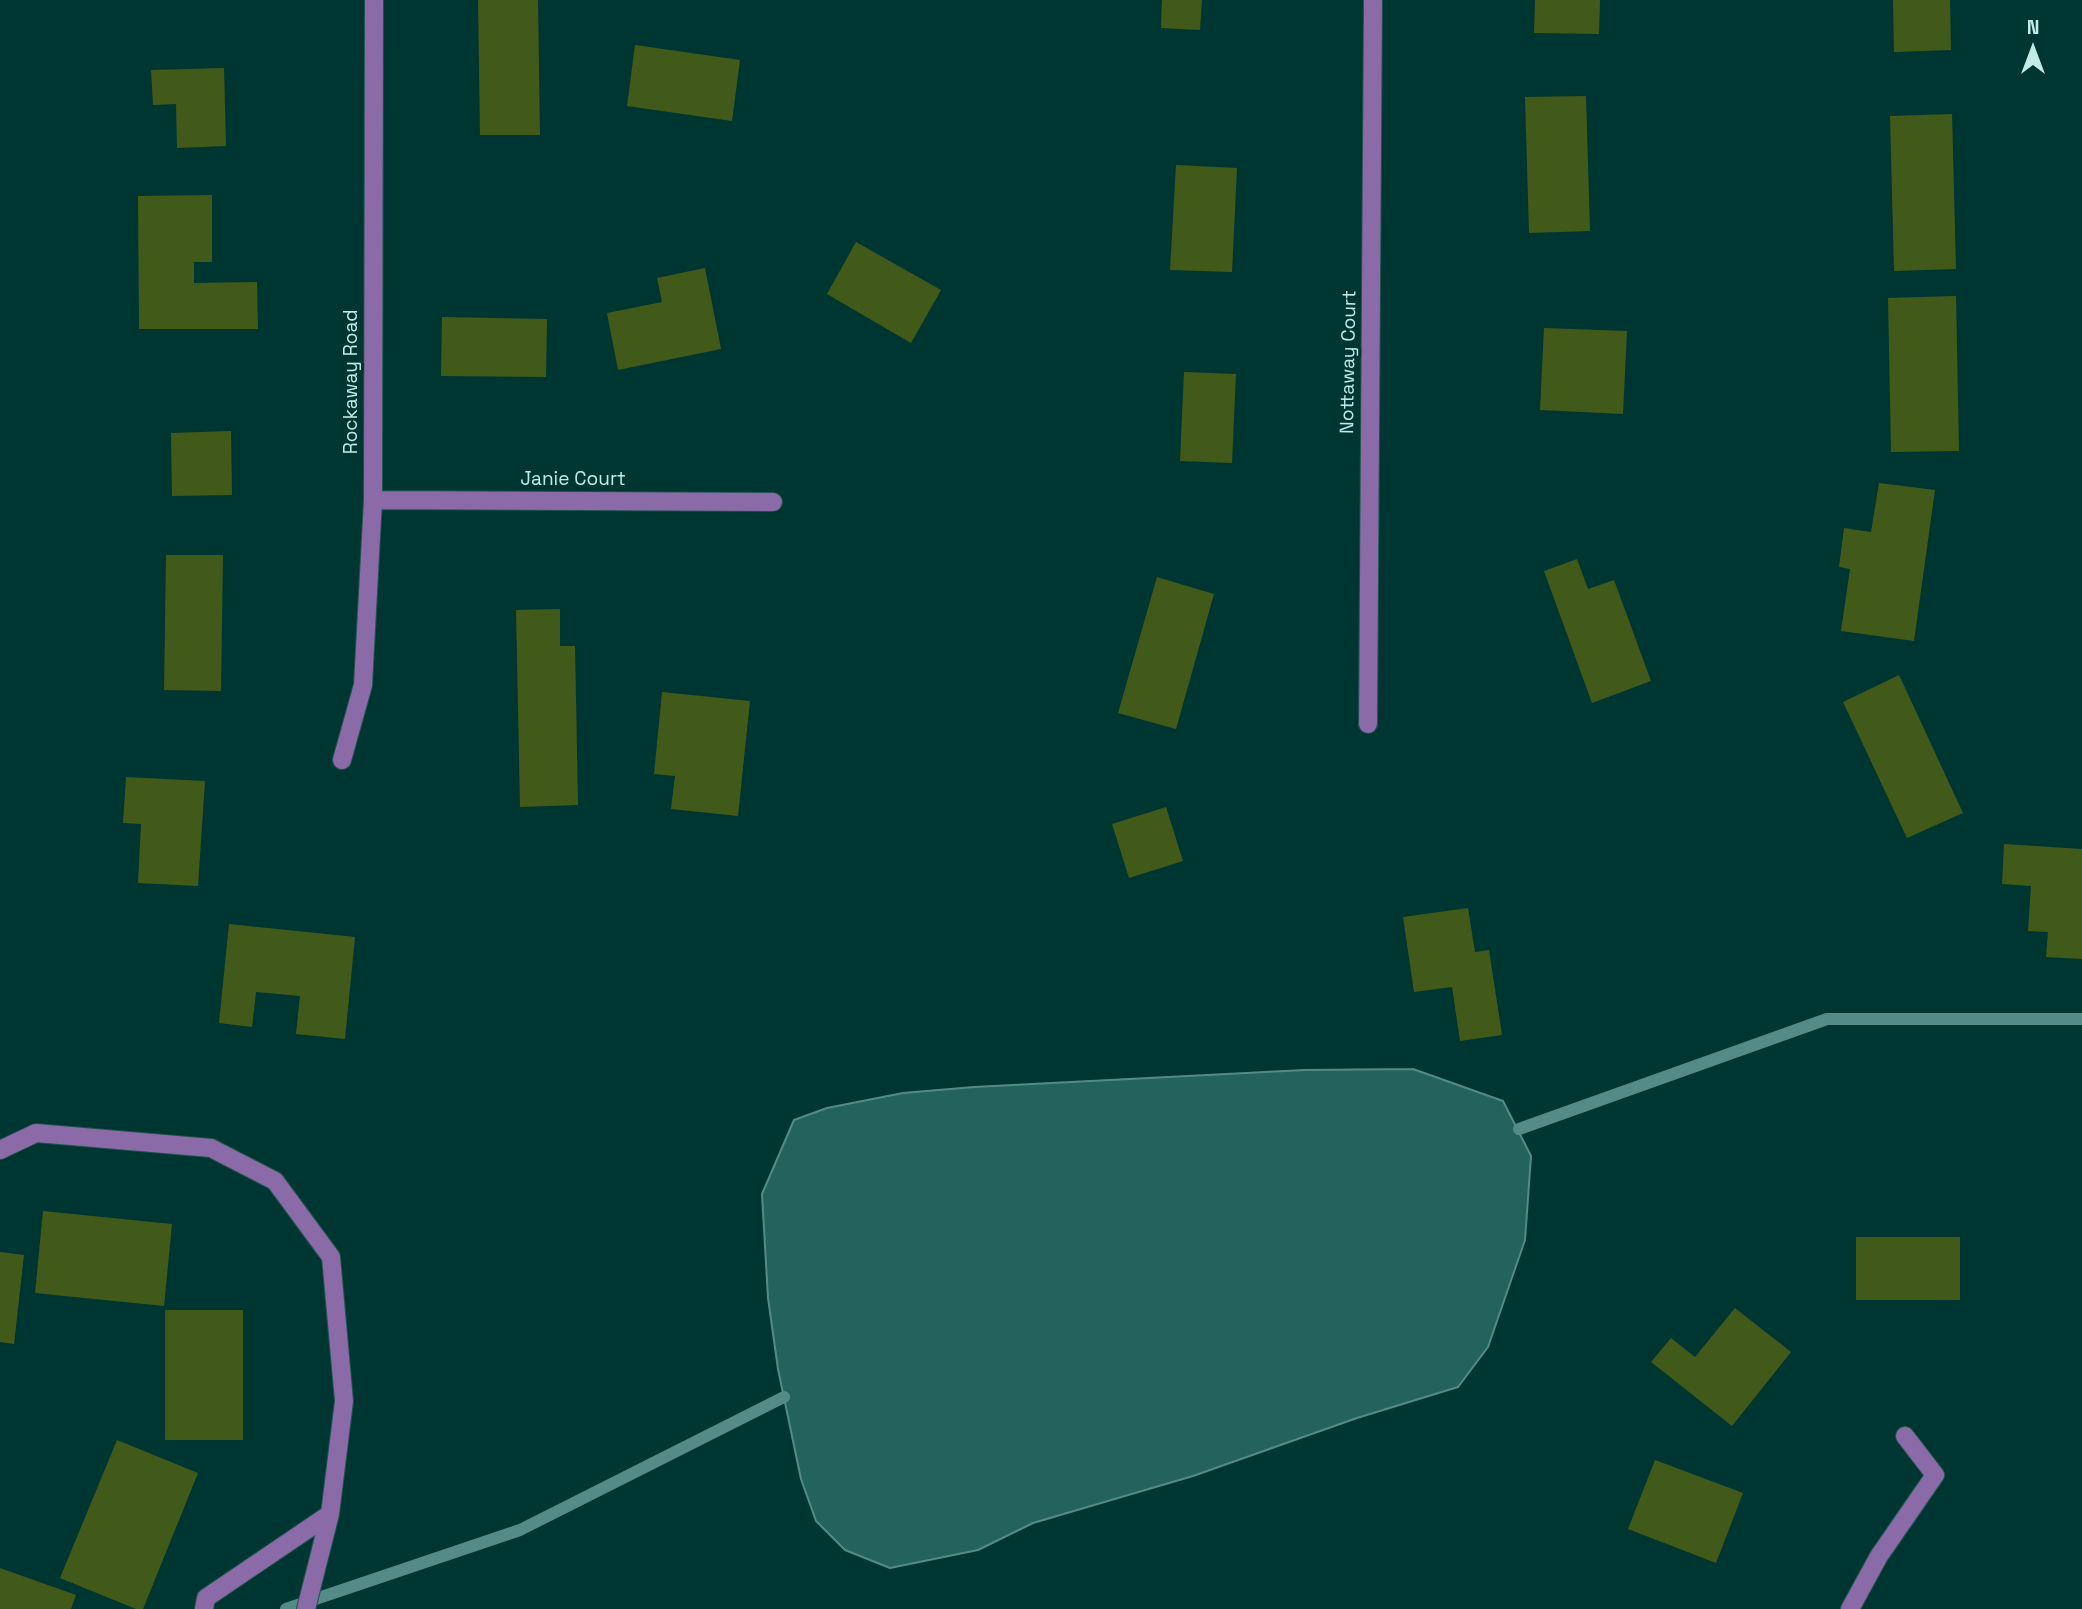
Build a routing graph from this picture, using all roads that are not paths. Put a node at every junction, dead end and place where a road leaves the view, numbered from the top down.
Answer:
1 (374, 0) edge
2 (1373, 0) edge
3 (373, 500) junction
4 (773, 502) dead end
5 (1368, 724) dead end
6 (342, 760) dead end
7 (0, 1150) edge
8 (1905, 1436) dead end
9 (330, 1514) junction
10 (204, 1609) edge
11 (306, 1609) edge
12 (1850, 1609) edge

1 - 3 street, Rockaway Road
2 - 5 street, Nottaway Court
3 - 4 street, Janie Court
3 - 6 street, Rockaway Road
7 - 9 street
8 - 12 street
9 - 10 street
9 - 11 street

